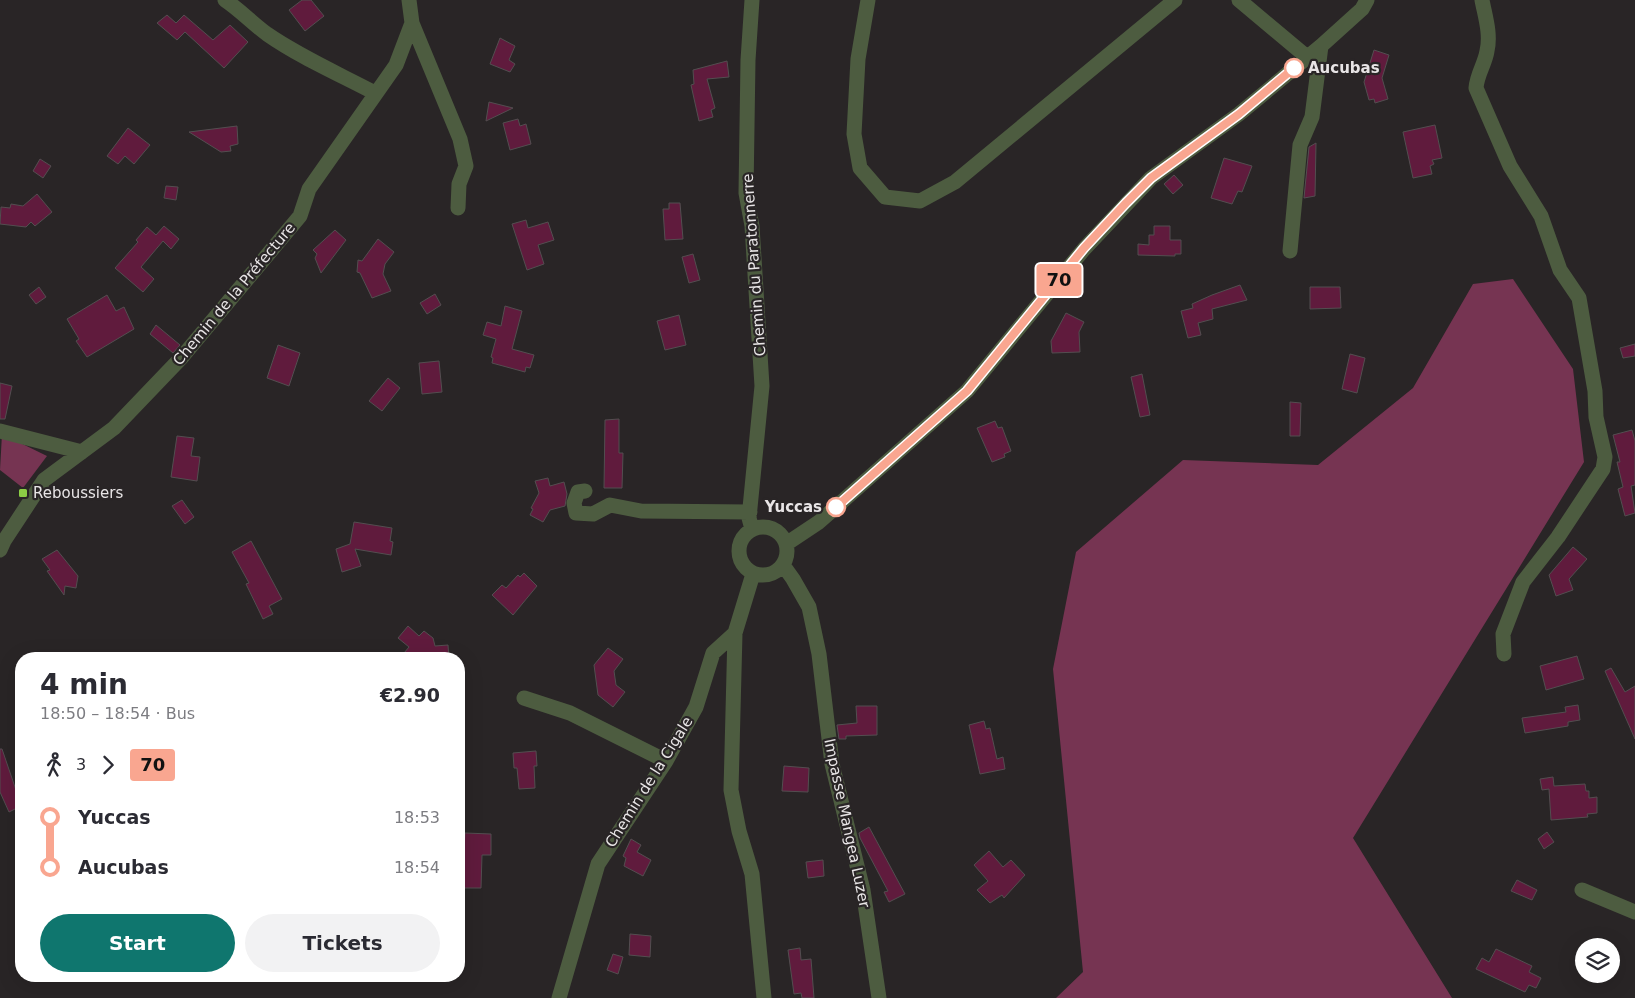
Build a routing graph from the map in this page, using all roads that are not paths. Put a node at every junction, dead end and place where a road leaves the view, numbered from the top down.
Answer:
1 (225, 0) edge
2 (409, 0) edge
3 (752, 0) edge
4 (868, 0) edge
5 (1175, 0) edge
6 (1240, 0) edge
7 (1367, 0) edge
8 (1482, 0) edge
9 (412, 23) junction
10 (1321, 46) junction
11 (1307, 57) junction
12 (375, 93) junction
13 (458, 208) dead end
14 (1290, 251) dead end
15 (0, 431) edge
16 (82, 452) junction
17 (585, 491) dead end
18 (750, 512) junction
19 (752, 529) junction
20 (786, 544) junction
21 (0, 550) edge
22 (783, 565) junction
23 (753, 574) junction
24 (735, 633) junction
25 (1504, 654) dead end
26 (524, 698) dead end
27 (666, 761) junction
28 (1582, 890) dead end
29 (1635, 912) edge
30 (559, 998) edge
31 (764, 998) edge
32 (879, 998) edge

1 - 12 street
2 - 9 street, Chemin de la Préfecture
3 - 18 street, Chemin du Paratonnerre
4 - 5 street
6 - 11 street
7 - 10 street
8 - 25 street
9 - 12 street, Chemin de la Préfecture
9 - 13 street
10 - 11 street
10 - 14 street
11 - 20 street
12 - 16 street, Chemin de la Préfecture
15 - 16 street
16 - 21 street, Chemin de la Préfecture
17 - 18 street
18 - 19 street, Chemin du Paratonnerre
19 - 20 street
19 - 23 street
20 - 22 street
22 - 23 street
22 - 32 street, Impasse Mangea Luzer
23 - 24 street
24 - 27 street, Chemin de la Cigale
24 - 31 street
26 - 27 street
27 - 30 street, Chemin de la Cigale
28 - 29 street

